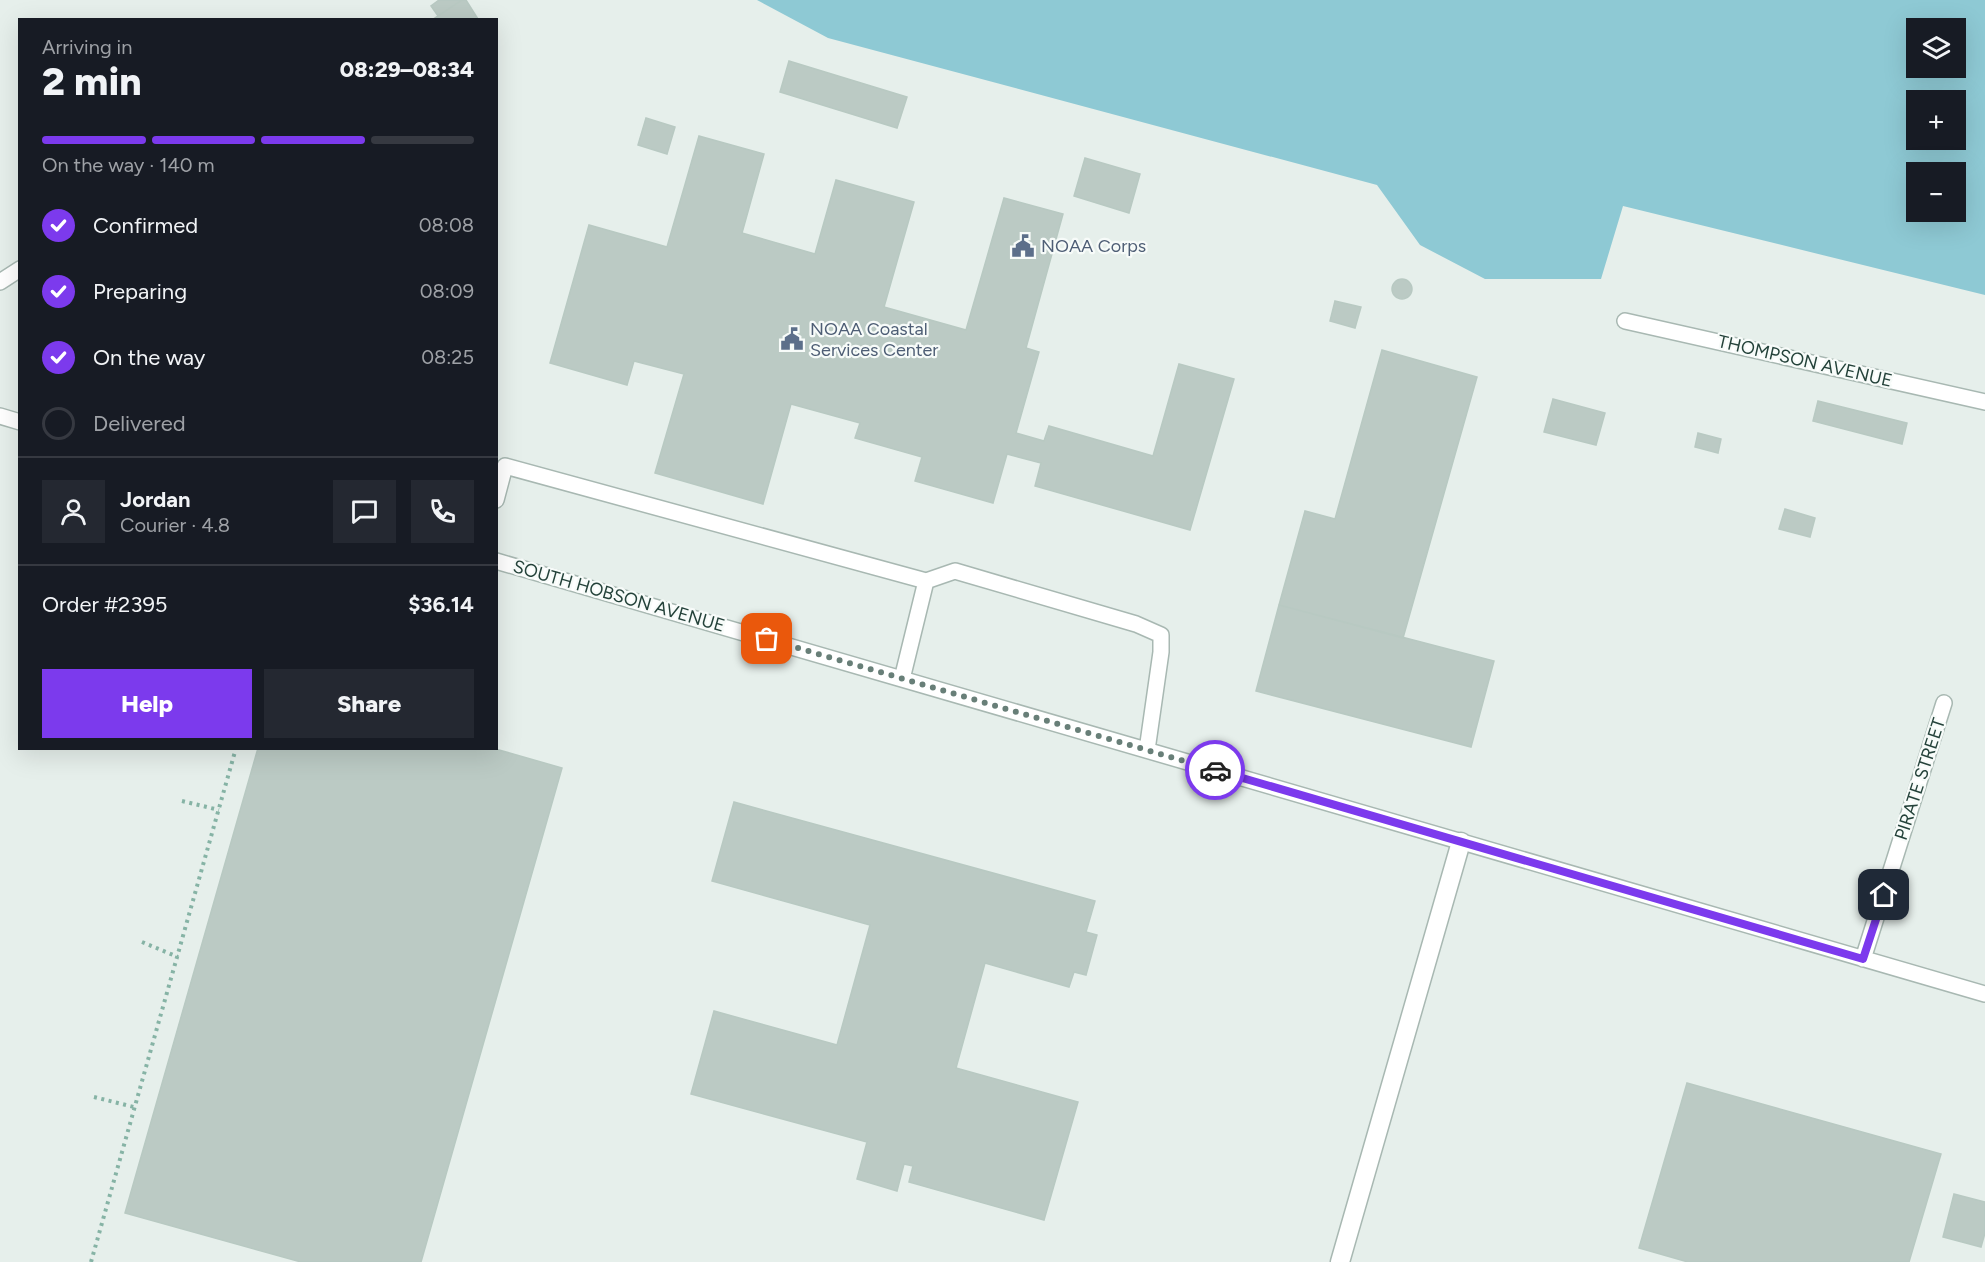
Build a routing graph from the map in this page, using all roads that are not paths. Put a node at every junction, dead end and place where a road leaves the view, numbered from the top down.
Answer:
1 (18, 270) edge
2 (0, 282) edge
3 (1625, 321) dead end
4 (1985, 402) edge
5 (0, 416) edge
6 (18, 421) edge
7 (498, 492) edge
8 (498, 562) edge
9 (926, 581) junction
10 (902, 679) junction
11 (1944, 703) dead end
12 (1147, 750) junction
13 (1461, 842) junction
14 (1863, 959) junction
15 (1985, 994) edge
16 (1340, 1262) edge

1 - 2 lane
3 - 4 lane, THOMPSON AVENUE
5 - 6 lane
7 - 9 lane
8 - 10 lane, SOUTH HOBSON AVENUE
9 - 10 lane
9 - 12 lane
10 - 12 lane, SOUTH HOBSON AVENUE
11 - 14 lane, PIRATE STREET
12 - 13 lane, SOUTH HOBSON AVENUE
13 - 14 lane, SOUTH HOBSON AVENUE
13 - 16 street
14 - 15 lane, SOUTH HOBSON AVENUE

